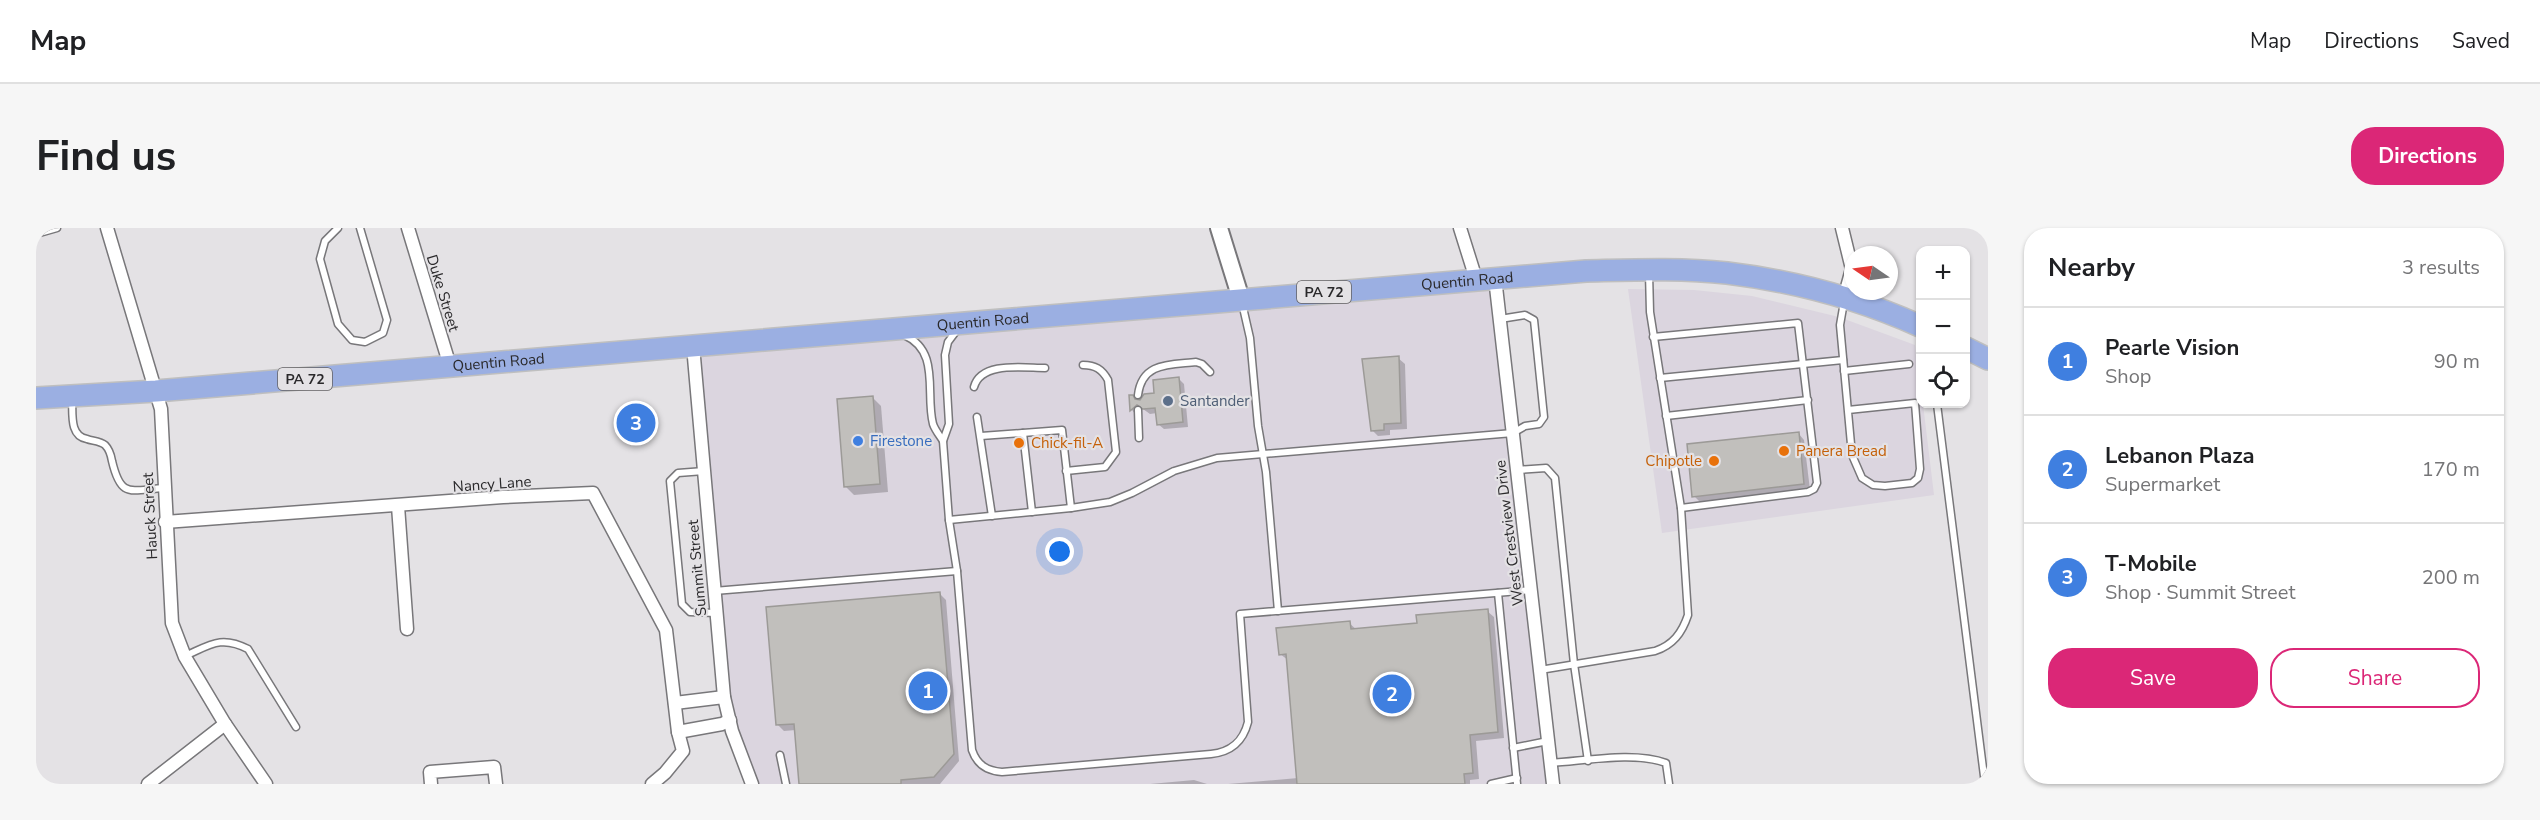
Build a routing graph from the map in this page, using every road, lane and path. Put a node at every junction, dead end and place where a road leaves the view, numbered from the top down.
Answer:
1 (57, 228) edge
2 (107, 228) edge
3 (338, 228) edge
4 (360, 228) edge
5 (408, 228) edge
6 (1219, 228) edge
7 (1460, 228) edge
8 (1842, 228) edge
9 (36, 234) edge
10 (1846, 246) edge
11 (1649, 270) junction
12 (1486, 278) junction
13 (1844, 298) edge
14 (1241, 299) junction
15 (1845, 300) edge
16 (1850, 300) edge
17 (1500, 319) junction
18 (967, 322) junction
19 (1916, 325) edge
20 (887, 329) junction
21 (1653, 337) junction
22 (693, 346) junction
23 (1970, 350) edge
24 (1988, 359) edge
25 (1843, 360) junction
26 (1804, 364) junction
27 (1909, 364) dead end
28 (1083, 365) dead end
29 (450, 366) junction
30 (1045, 368) dead end
31 (1844, 371) junction
32 (1210, 372) dead end
33 (1660, 378) junction
34 (974, 387) dead end
35 (156, 391) junction
36 (1138, 395) dead end
37 (71, 396) junction
38 (36, 398) edge
39 (1808, 400) junction
40 (1938, 408) edge
41 (1138, 410) dead end
42 (1848, 410) junction
43 (1666, 416) junction
44 (977, 417) dead end
45 (1023, 433) junction
46 (1513, 433) junction
47 (981, 436) junction
48 (1139, 438) dead end
49 (943, 441) junction
50 (1263, 452) junction
51 (1517, 470) junction
52 (704, 471) junction
53 (1066, 471) junction
54 (164, 488) junction
55 (398, 506) junction
56 (1071, 508) junction
57 (1681, 508) junction
58 (1032, 512) junction
59 (992, 516) junction
60 (949, 520) junction
61 (165, 522) junction
62 (957, 571) junction
63 (1531, 590) junction
64 (714, 591) junction
65 (1498, 593) junction
66 (1278, 611) junction
67 (716, 613) junction
68 (407, 630) dead end
69 (184, 657) junction
70 (1574, 664) junction
71 (1540, 669) junction
72 (724, 697) junction
73 (675, 703) junction
74 (730, 720) junction
75 (225, 724) junction
76 (297, 727) dead end
77 (678, 732) junction
78 (1548, 741) junction
79 (1514, 747) junction
80 (780, 755) dead end
81 (1588, 760) junction
82 (1551, 763) junction
83 (1517, 781) edge
84 (1986, 782) edge
85 (148, 784) edge
86 (266, 784) edge
87 (431, 784) edge
88 (496, 784) edge
89 (652, 784) edge
90 (753, 784) edge
91 (786, 784) edge
92 (1491, 784) edge
93 (1554, 784) edge
94 (1669, 784) edge

1 - 9 lane
2 - 35 street, Hauck Street
3 - 4 lane
5 - 29 street, Duke Street
6 - 14 street
7 - 12 street, West Crestview Drive
8 - 10 street
11 - 12 highway, Quentin Road / PA 72
11 - 13 highway, Quentin Road / PA 72
11 - 21 lane
12 - 14 highway, Quentin Road / PA 72
12 - 17 street, West Crestview Drive
14 - 18 highway, Quentin Road / PA 72
14 - 50 lane
15 - 25 lane
16 - 19 highway, Quentin Road / PA 72
17 - 46 street, West Crestview Drive
17 - 46 lane
18 - 20 highway, Quentin Road / PA 72
18 - 49 lane
20 - 22 highway, Quentin Road / PA 72
20 - 49 lane
21 - 26 lane
21 - 33 lane
22 - 29 highway, Quentin Road / PA 72
22 - 52 street, Summit Street
23 - 24 highway
25 - 26 lane
25 - 31 lane
26 - 33 lane
26 - 39 lane
27 - 31 lane
28 - 53 lane
29 - 35 highway, Quentin Road / PA 72
30 - 34 lane
31 - 42 lane
32 - 36 lane
33 - 43 lane
35 - 37 highway, Quentin Road / PA 72
35 - 54 street, Hauck Street
37 - 38 highway, Quentin Road / PA 72
37 - 54 lane
39 - 43 lane
39 - 57 lane
40 - 84 lane
41 - 48 lane
42 - 42 lane
43 - 57 lane
44 - 47 lane
45 - 47 lane
45 - 53 lane
45 - 58 lane
46 - 50 lane
46 - 51 street, West Crestview Drive
47 - 59 lane
49 - 60 lane
50 - 56 lane
50 - 66 lane
51 - 63 street, West Crestview Drive
51 - 70 lane
52 - 64 street, Summit Street
52 - 67 lane
53 - 56 lane
54 - 61 street, Hauck Street
55 - 61 street, Nancy Lane
55 - 68 street
55 - 73 street, Nancy Lane
56 - 58 lane
57 - 70 lane
58 - 59 lane
59 - 60 lane
60 - 62 lane
61 - 69 street, Hauck Street
62 - 64 lane
62 - 66 lane
63 - 65 lane
63 - 71 street, West Crestview Drive
64 - 67 street, Summit Street
65 - 66 lane
65 - 79 lane
67 - 72 street, Summit Street
69 - 75 street, Hauck Street
69 - 76 lane
70 - 71 lane
70 - 81 lane
71 - 78 street, West Crestview Drive
72 - 73 street
72 - 74 street, Summit Street
73 - 77 street
74 - 77 street
74 - 90 street, Summit Street
75 - 85 street
75 - 86 street, Hauck Street
77 - 89 street
78 - 79 lane
78 - 82 street, West Crestview Drive
79 - 83 lane
80 - 91 lane
81 - 82 lane
81 - 94 lane
82 - 93 street, West Crestview Drive
83 - 92 lane
87 - 88 street

